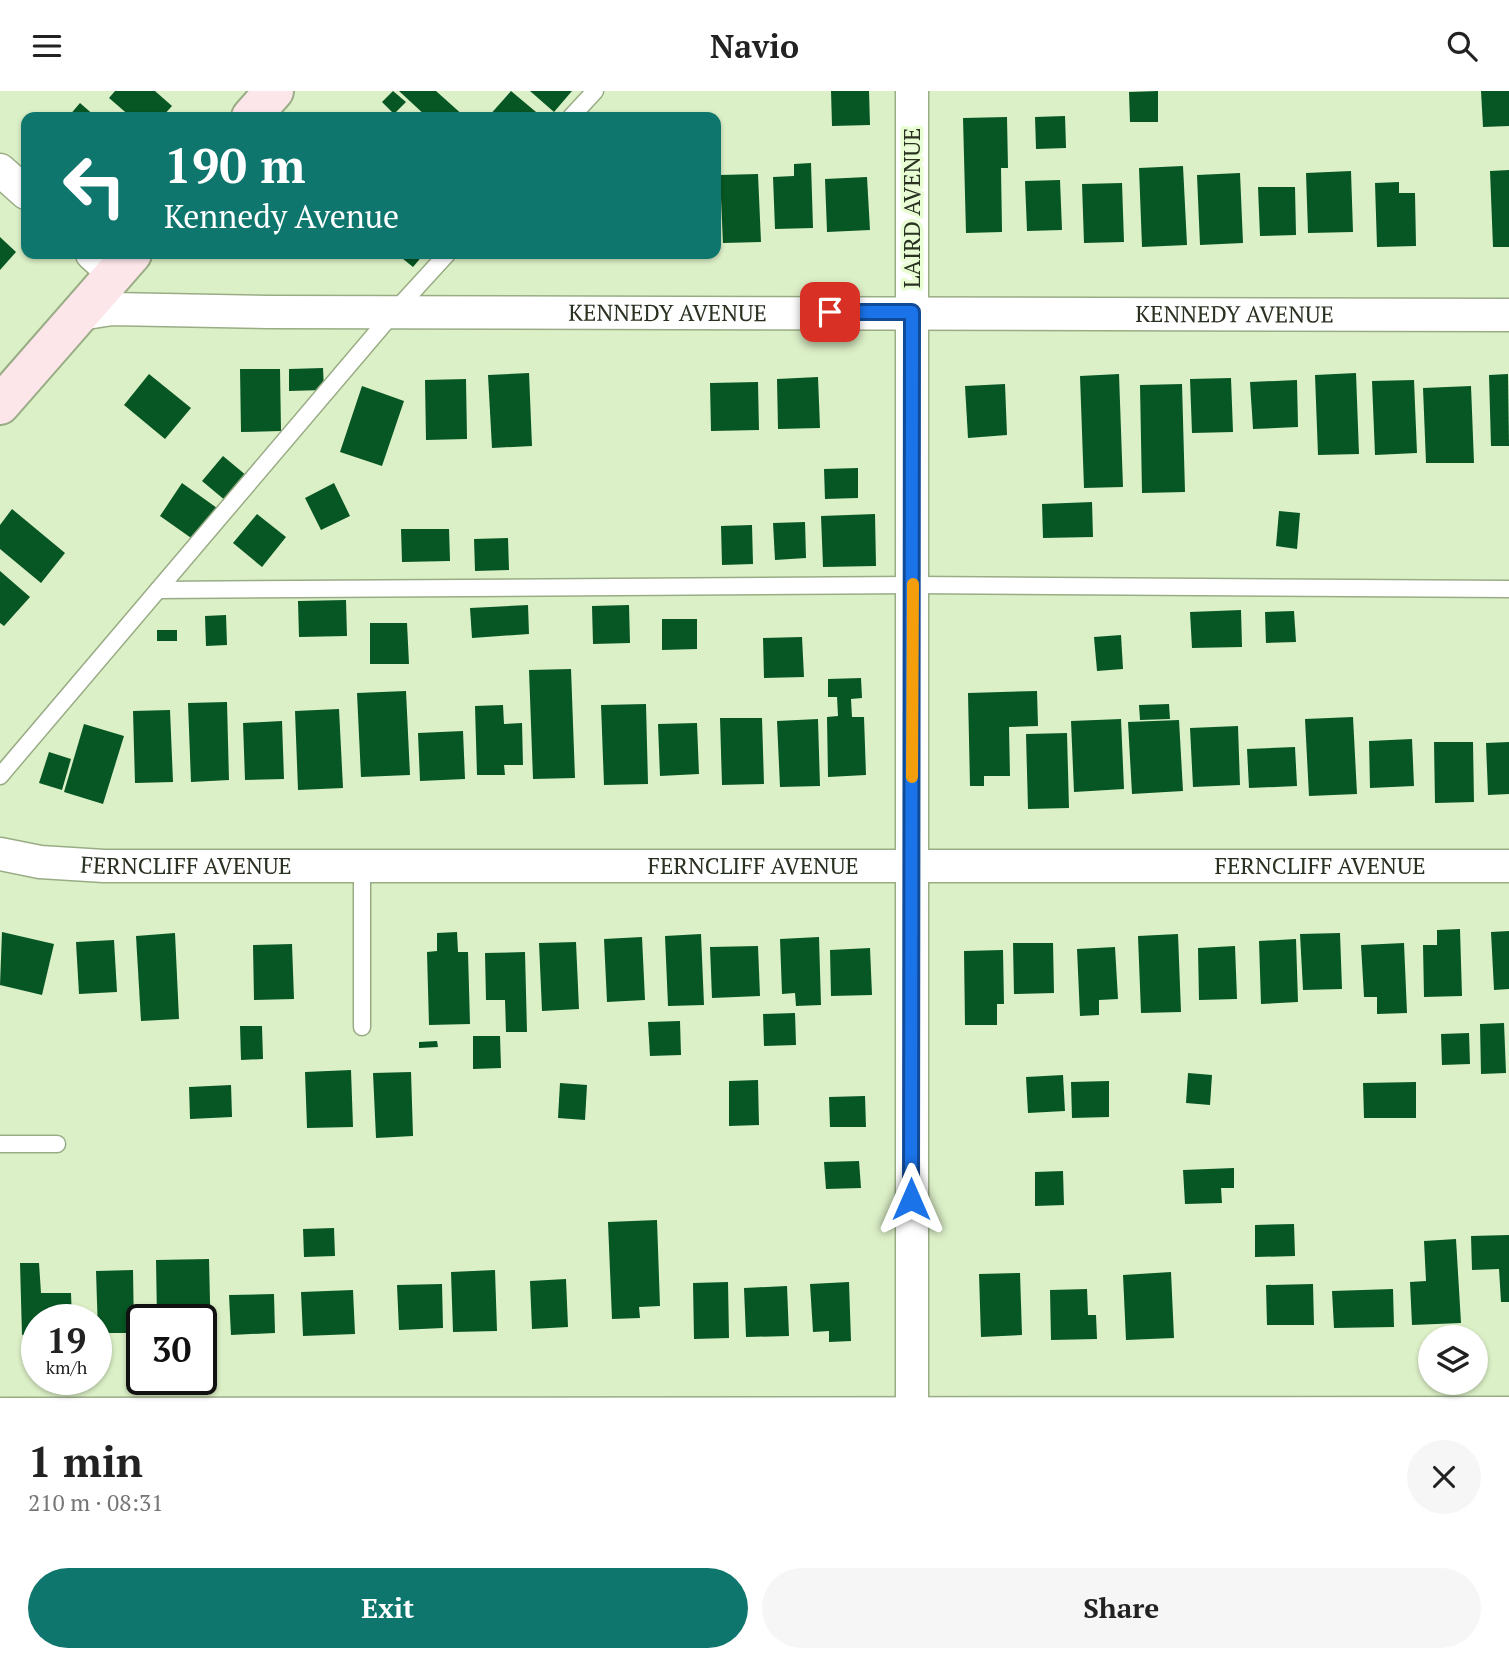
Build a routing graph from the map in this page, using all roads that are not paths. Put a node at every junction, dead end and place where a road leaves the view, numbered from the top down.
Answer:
1 (274, 91) edge
2 (595, 91) edge
3 (912, 91) edge
4 (255, 112) edge
5 (576, 112) edge
6 (0, 170) edge
7 (21, 189) edge
8 (442, 259) edge
9 (113, 261) edge
10 (394, 312) junction
11 (912, 312) junction
12 (80, 314) junction
13 (1509, 315) edge
14 (0, 405) edge
15 (913, 585) junction
16 (1509, 589) edge
17 (158, 590) junction
18 (0, 776) edge
19 (0, 854) edge
20 (362, 865) junction
21 (910, 865) junction
22 (1509, 866) edge
23 (362, 1027) dead end
24 (0, 1144) edge
25 (57, 1144) dead end
26 (0, 1413) edge
27 (1509, 1413) edge
28 (912, 1415) edge

1 - 4 street
2 - 5 lane
3 - 11 street, LAIRD AVENUE
6 - 7 street
8 - 10 lane
9 - 12 street
10 - 11 street, KENNEDY AVENUE
10 - 12 street, KENNEDY AVENUE
10 - 17 lane
11 - 13 street, KENNEDY AVENUE
11 - 15 street, LAIRD AVENUE
12 - 14 street
15 - 16 lane
15 - 17 lane
15 - 21 street, LAIRD AVENUE
17 - 18 lane
19 - 20 street, FERNCLIFF AVENUE
20 - 21 street, FERNCLIFF AVENUE
20 - 23 lane
21 - 22 street, FERNCLIFF AVENUE
21 - 28 street, LAIRD AVENUE
24 - 25 lane
26 - 28 street
27 - 28 street

